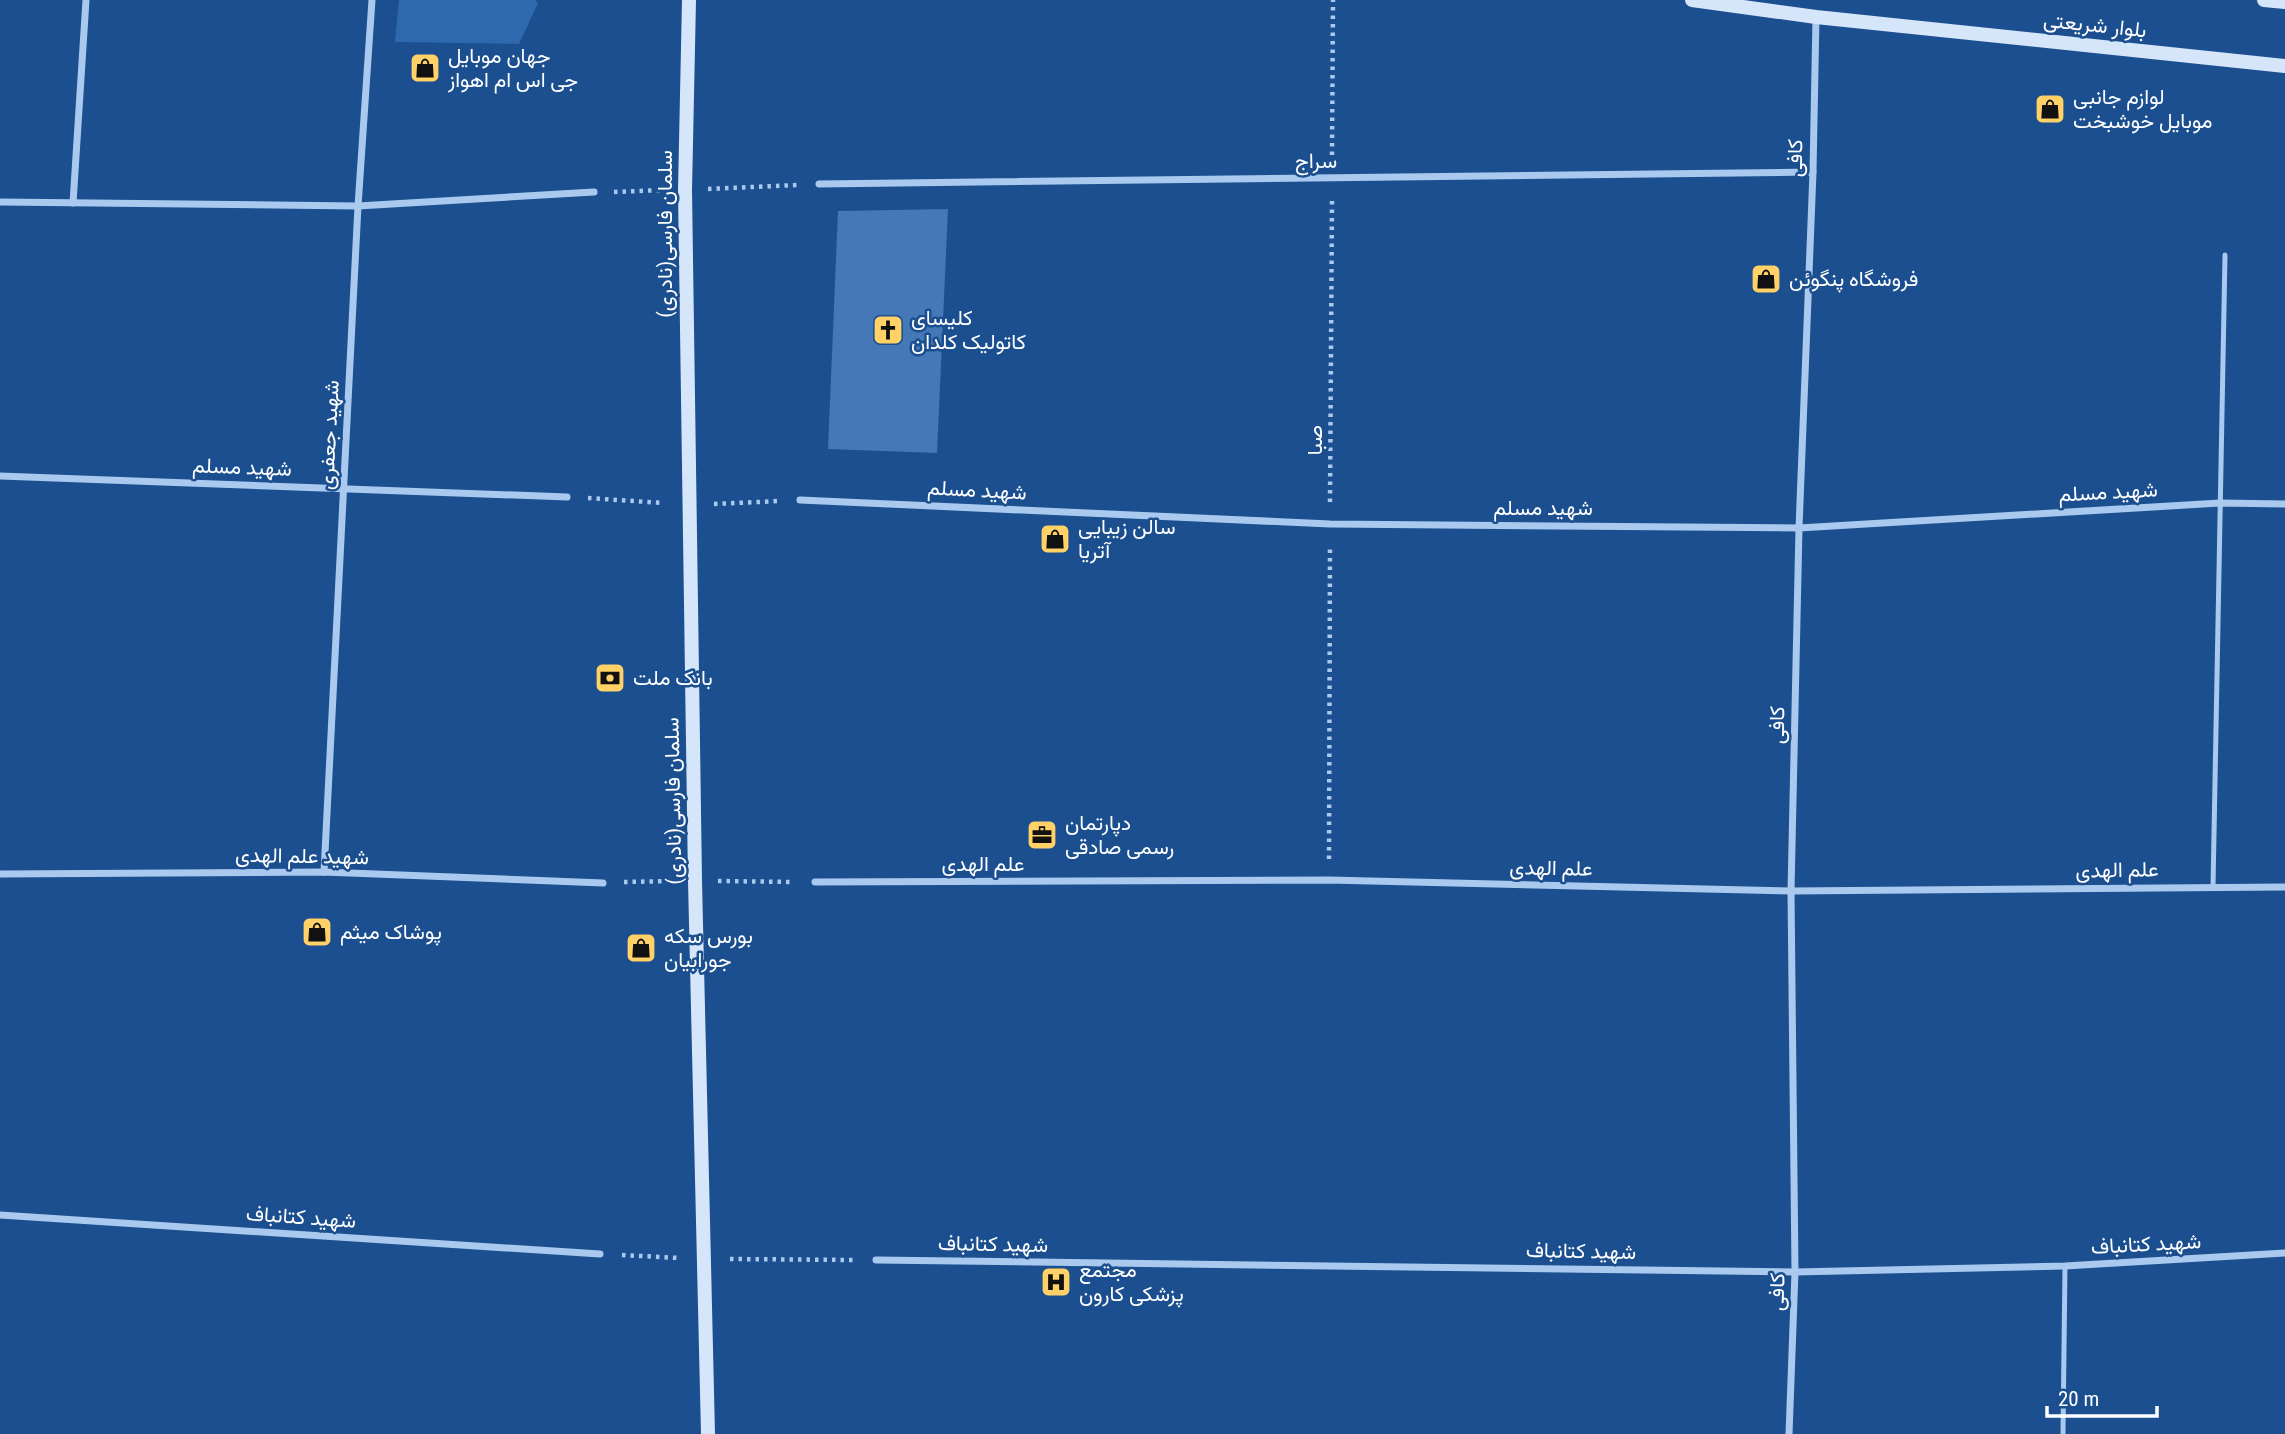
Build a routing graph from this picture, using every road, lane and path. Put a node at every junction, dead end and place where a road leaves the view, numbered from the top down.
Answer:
1 (86, 0) edge
2 (372, 0) edge
3 (689, 0) edge
4 (1333, 0) edge
5 (1692, 0) edge
6 (2264, 0) edge
7 (2285, 2) edge
8 (1816, 17) junction
9 (2285, 66) edge
10 (1813, 173) junction
11 (1332, 178) junction
12 (819, 184) dead end
13 (594, 192) dead end
14 (0, 202) edge
15 (73, 203) junction
16 (358, 206) junction
17 (2225, 255) dead end
18 (0, 476) edge
19 (344, 488) junction
20 (567, 497) dead end
21 (800, 500) dead end
22 (2220, 503) junction
23 (2285, 504) edge
24 (1330, 524) junction
25 (1799, 528) junction
26 (324, 872) junction
27 (0, 873) edge
28 (1329, 880) junction
29 (815, 882) dead end
30 (603, 883) dead end
31 (2213, 887) junction
32 (2285, 887) edge
33 (1791, 891) junction
34 (0, 1214) edge
35 (2285, 1253) edge
36 (600, 1254) joint
37 (704, 1259) junction
38 (876, 1260) joint
39 (2065, 1266) junction
40 (1795, 1272) junction
41 (708, 1434) edge
42 (1789, 1434) edge
43 (2063, 1434) edge

1 - 15 street
2 - 16 street, شهید جعفری
3 - 37 main road, سلمان فارسی(نادری)
4 - 11 path, صبا
5 - 8 main road, بلوار شریعتی
6 - 7 main road
8 - 9 main road, بلوار شریعتی
8 - 10 street, کافی
10 - 11 street, سراج
10 - 25 street, کافی
11 - 12 street, سراج
11 - 24 path, صبا
13 - 16 street
14 - 15 street
15 - 16 street
16 - 19 street, شهید جعفری
17 - 22 lane
18 - 19 street, شهید مسلم
19 - 20 street, شهید مسلم
19 - 26 street, شهید جعفری
21 - 24 street, شهید مسلم
22 - 23 street, شهید مسلم
22 - 25 street, شهید مسلم
22 - 31 lane
24 - 25 street, شهید مسلم
24 - 28 path, صبا
25 - 33 street, کافی
26 - 27 street, شهید علم الهدی
26 - 30 street, شهید علم الهدی
28 - 29 street, علم الهدی
28 - 33 street, علم الهدی
31 - 32 street, علم الهدی
31 - 33 street, علم الهدی
33 - 40 street, کافی
34 - 36 street, شهید کتانباف
35 - 39 street, شهید کتانباف
36 - 37 path
37 - 38 path
37 - 41 main road, سلمان فارسی(نادری)
38 - 40 street, شهید کتانباف
39 - 40 street, شهید کتانباف
39 - 43 lane
40 - 42 street, کافی

